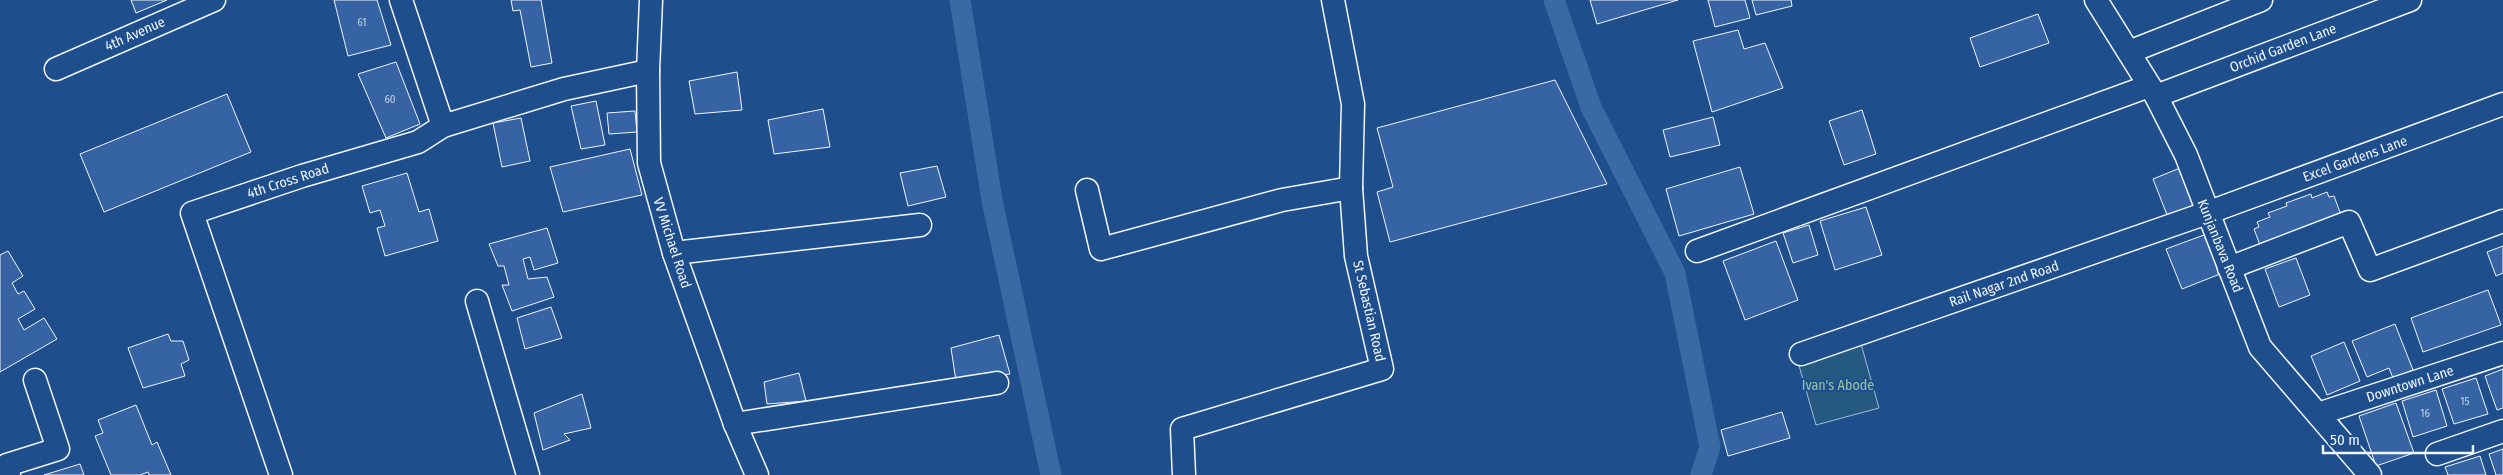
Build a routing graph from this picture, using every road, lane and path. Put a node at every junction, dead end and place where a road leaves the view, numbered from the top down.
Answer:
1 (214, 0) edge
2 (401, 0) edge
3 (651, 0) edge
4 (1333, 0) edge
5 (2096, 0) edge
6 (2261, 0) edge
7 (2410, 0) edge
8 (2129, 52) junction
9 (56, 69) dead end
10 (648, 70) junction
11 (2153, 91) junction
12 (2503, 104) edge
13 (443, 126) junction
14 (1351, 188) junction
15 (1087, 190) dead end
16 (2207, 213) junction
17 (2503, 221) edge
18 (920, 225) dead end
19 (1698, 251) dead end
20 (674, 253) junction
21 (2229, 268) junction
22 (477, 301) dead end
23 (2503, 353) edge
24 (1800, 354) dead end
25 (34, 380) dead end
26 (998, 383) dead end
27 (2318, 414) junction
28 (735, 424) junction
29 (2503, 431) edge
30 (2437, 454) dead end
31 (752, 474) edge
32 (10, 475) edge
33 (281, 475) edge
34 (528, 475) edge
35 (1184, 475) edge
36 (2370, 475) edge

1 - 9 street, 4th Avenue
2 - 13 street
3 - 10 street, VV Michael Road
4 - 14 street, St Sebastian Road
5 - 8 street, Kunjanbava Road
6 - 8 street
7 - 11 street, Orchid Garden Lane
8 - 11 street, Kunjanbava Road
10 - 13 street, 4th Cross Road
10 - 20 street, VV Michael Road
11 - 16 street, Kunjanbava Road
11 - 19 street, Orchid Garden Lane
12 - 16 street, Excel Gardens Lane
13 - 33 street, 4th Cross Road
14 - 15 street
14 - 35 street, St Sebastian Road
16 - 21 street, Kunjanbava Road
16 - 24 street, Rail Nagar 2nd Road
17 - 21 street
18 - 20 street
20 - 28 street, VV Michael Road
21 - 27 street, Kunjanbava Road
22 - 34 street
23 - 27 street, Downtown Lane
25 - 32 street
26 - 28 street
27 - 36 street, Kunjanbava Road
28 - 31 street, VV Michael Road
29 - 30 street

